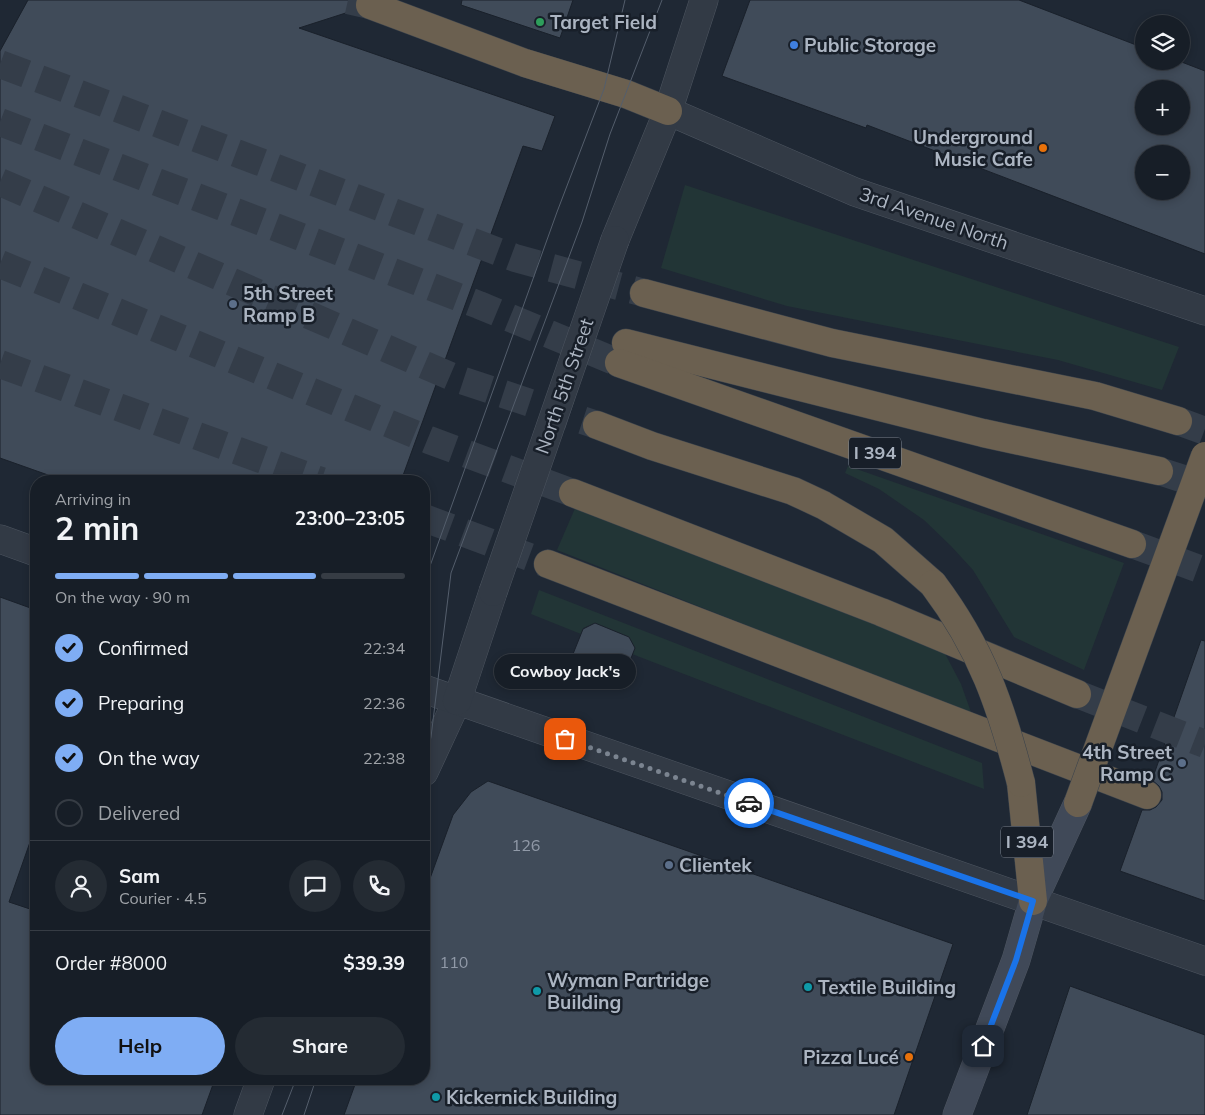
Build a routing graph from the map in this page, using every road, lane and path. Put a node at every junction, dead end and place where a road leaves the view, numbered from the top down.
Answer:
1 (704, 0) edge
2 (370, 5) dead end
3 (668, 111) junction
4 (644, 292) tunnel mouth
5 (1205, 311) edge
6 (1178, 421) tunnel mouth
7 (597, 425) tunnel mouth
8 (1205, 456) edge
9 (1159, 471) tunnel mouth
10 (573, 493) tunnel mouth
11 (0, 540) edge
12 (1132, 544) tunnel mouth
13 (30, 550) edge
14 (548, 564) tunnel mouth
15 (430, 691) edge
16 (1077, 694) tunnel mouth
17 (457, 701) junction
18 (430, 759) edge
19 (1147, 795) dead end
20 (1078, 803) joint
21 (1033, 901) junction
22 (1205, 961) edge
23 (259, 1085) edge
24 (248, 1115) edge
25 (957, 1115) edge

1 - 3 street, North 5th Street
2 - 3 highway
3 - 5 street, 3rd Avenue North
3 - 17 street, North 5th Street, bridge
4 - 6 highway
7 - 21 highway, I 394, bridge
8 - 20 highway, bridge
9 - 12 highway, I 394
10 - 16 highway
11 - 13 street
14 - 19 highway
15 - 17 street
17 - 18 street, North 5th Street
17 - 21 street
20 - 21 main road
21 - 22 street
21 - 25 main road
23 - 24 street

